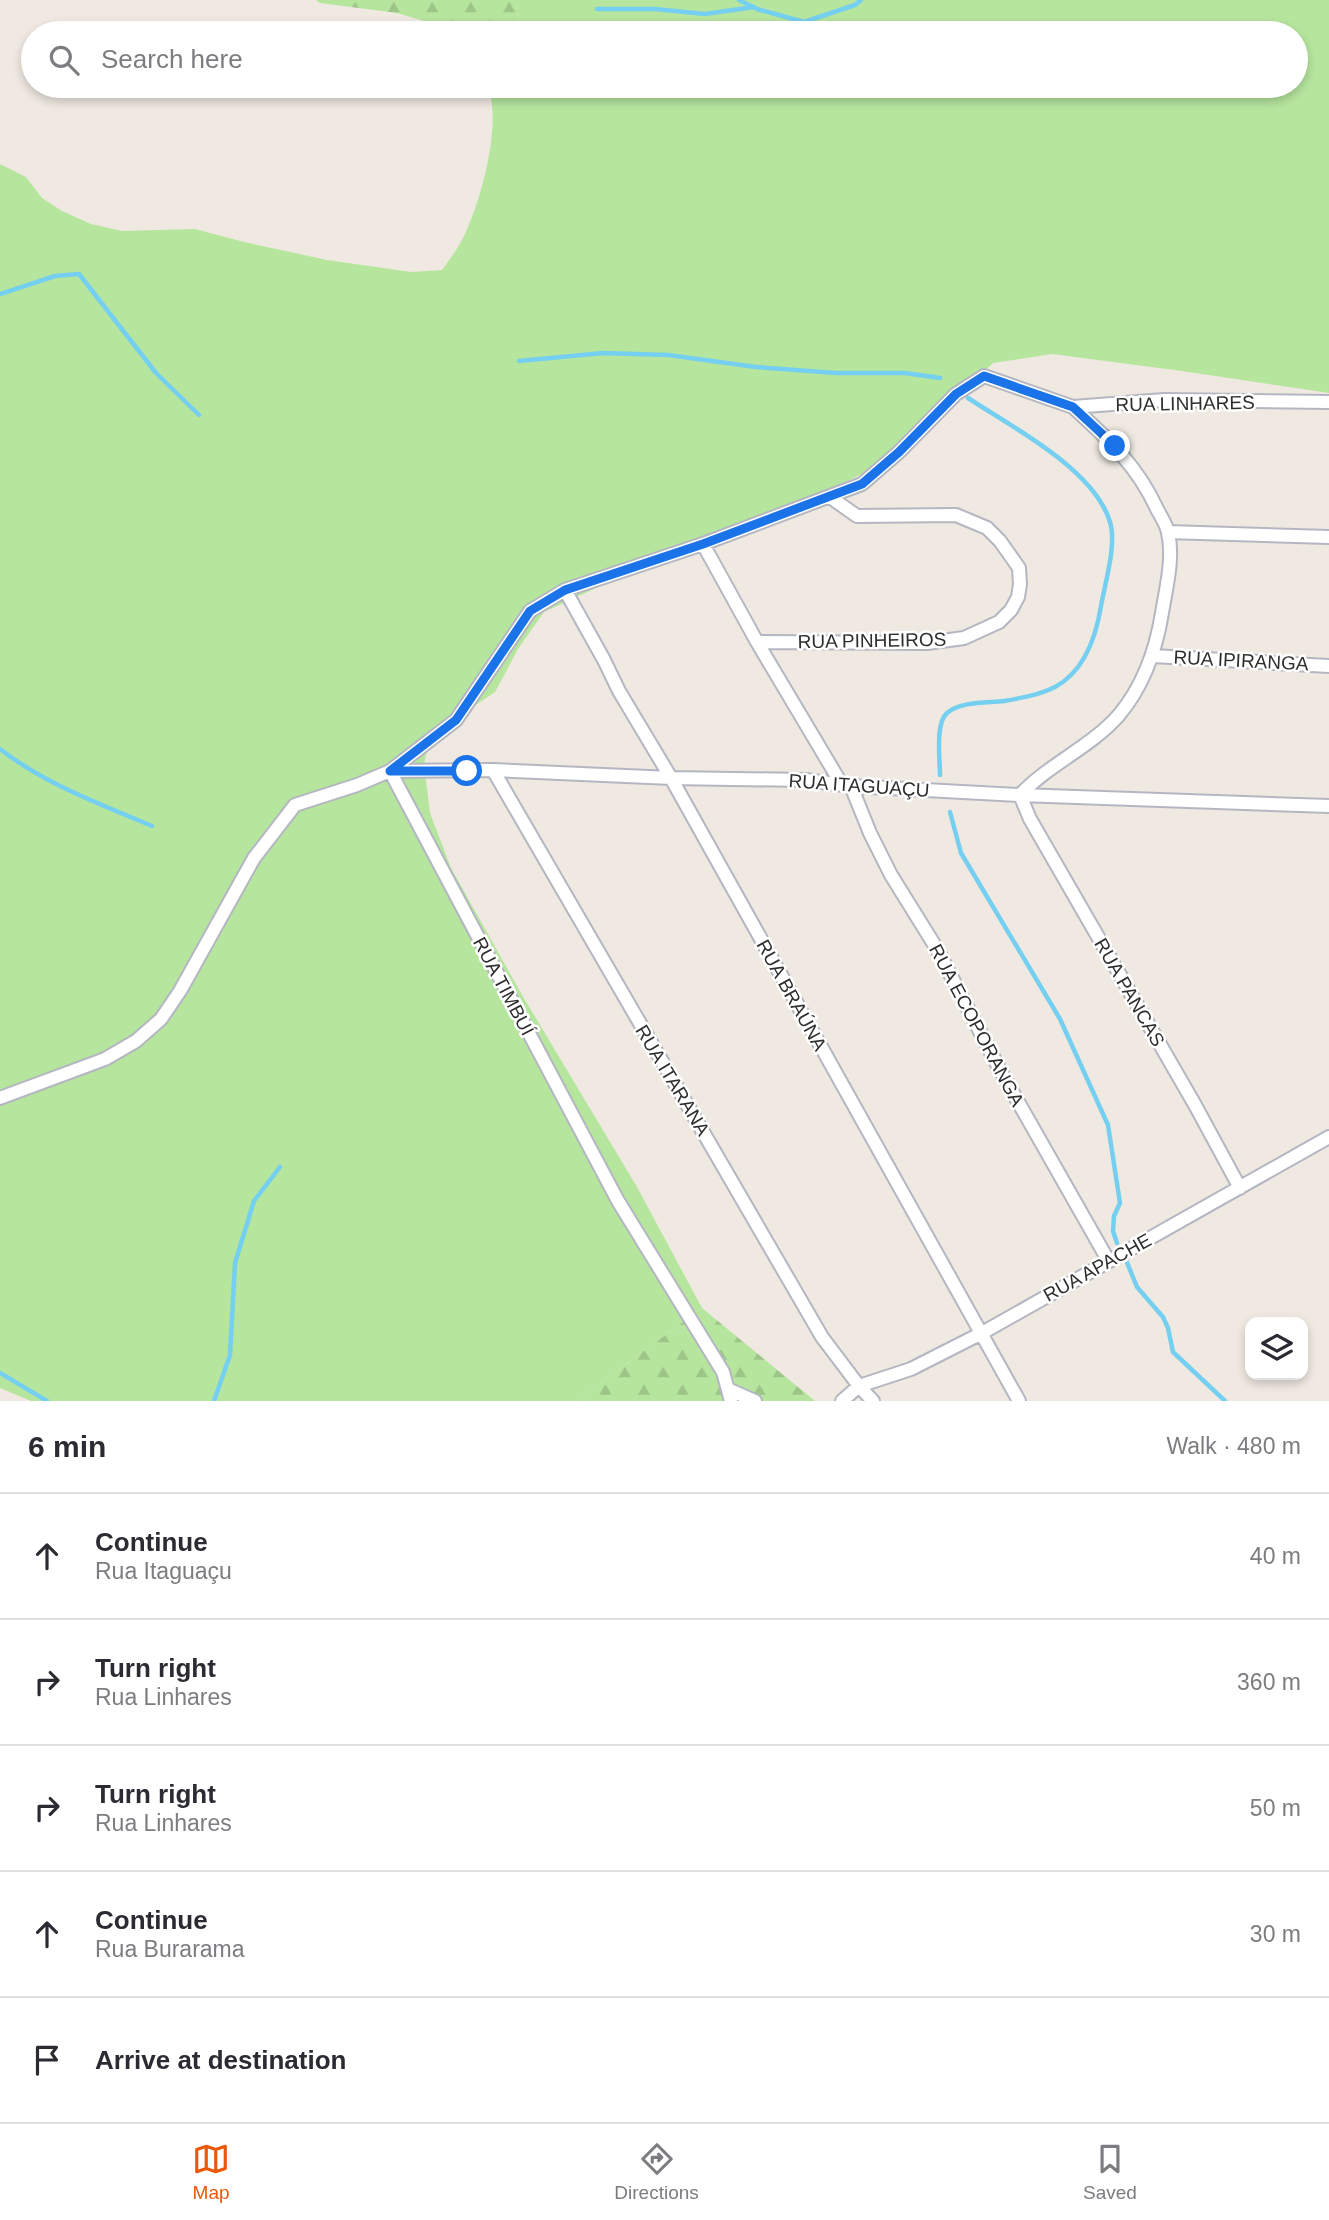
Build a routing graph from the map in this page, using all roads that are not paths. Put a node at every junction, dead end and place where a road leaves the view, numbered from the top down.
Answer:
1 (1329, 402) edge
2 (1073, 407) junction
3 (830, 497) junction
4 (1168, 532) junction
5 (1329, 537) edge
6 (703, 544) junction
7 (565, 590) junction
8 (757, 642) junction
9 (1153, 656) junction
10 (1329, 666) edge
11 (493, 770) junction
12 (390, 771) junction
13 (671, 778) junction
14 (846, 786) junction
15 (1020, 795) junction
16 (1329, 806) edge
17 (0, 1098) edge
18 (1329, 1137) edge
19 (1240, 1188) junction
20 (1108, 1260) junction
21 (982, 1333) junction
22 (859, 1386) junction
23 (730, 1396) edge
24 (755, 1401) edge
25 (842, 1401) edge
26 (873, 1401) edge
27 (1019, 1401) edge

1 - 2 street, RUA LINHARES
2 - 3 street, RUA LINHARES
2 - 4 street
3 - 6 street, RUA LINHARES
3 - 8 street, RUA PINHEIROS
4 - 5 street
4 - 9 street
6 - 7 street, RUA LINHARES
6 - 8 street, RUA ECOPORANGA
7 - 12 street, RUA LINHARES
7 - 13 street, RUA BRAÚNA
8 - 14 street, RUA ECOPORANGA
9 - 10 street, RUA IPIRANGA
9 - 15 street
11 - 12 street, RUA ITAGUAÇU
11 - 13 street, RUA ITAGUAÇU
11 - 22 street, RUA ITARANA
12 - 17 street
12 - 23 street, RUA TIMBUÍ
13 - 14 street, RUA ITAGUAÇU
13 - 21 street, RUA BRAÚNA
14 - 15 street, RUA ITAGUAÇU
14 - 20 street, RUA ECOPORANGA
15 - 16 street, RUA ITAGUAÇU
15 - 19 street, RUA PANCAS
18 - 19 street, RUA APACHE
19 - 20 street, RUA APACHE
20 - 21 street, RUA APACHE
21 - 22 street, RUA APACHE
21 - 27 street, RUA BRAÚNA
22 - 25 street
22 - 26 street, RUA ITARANA
23 - 24 street

